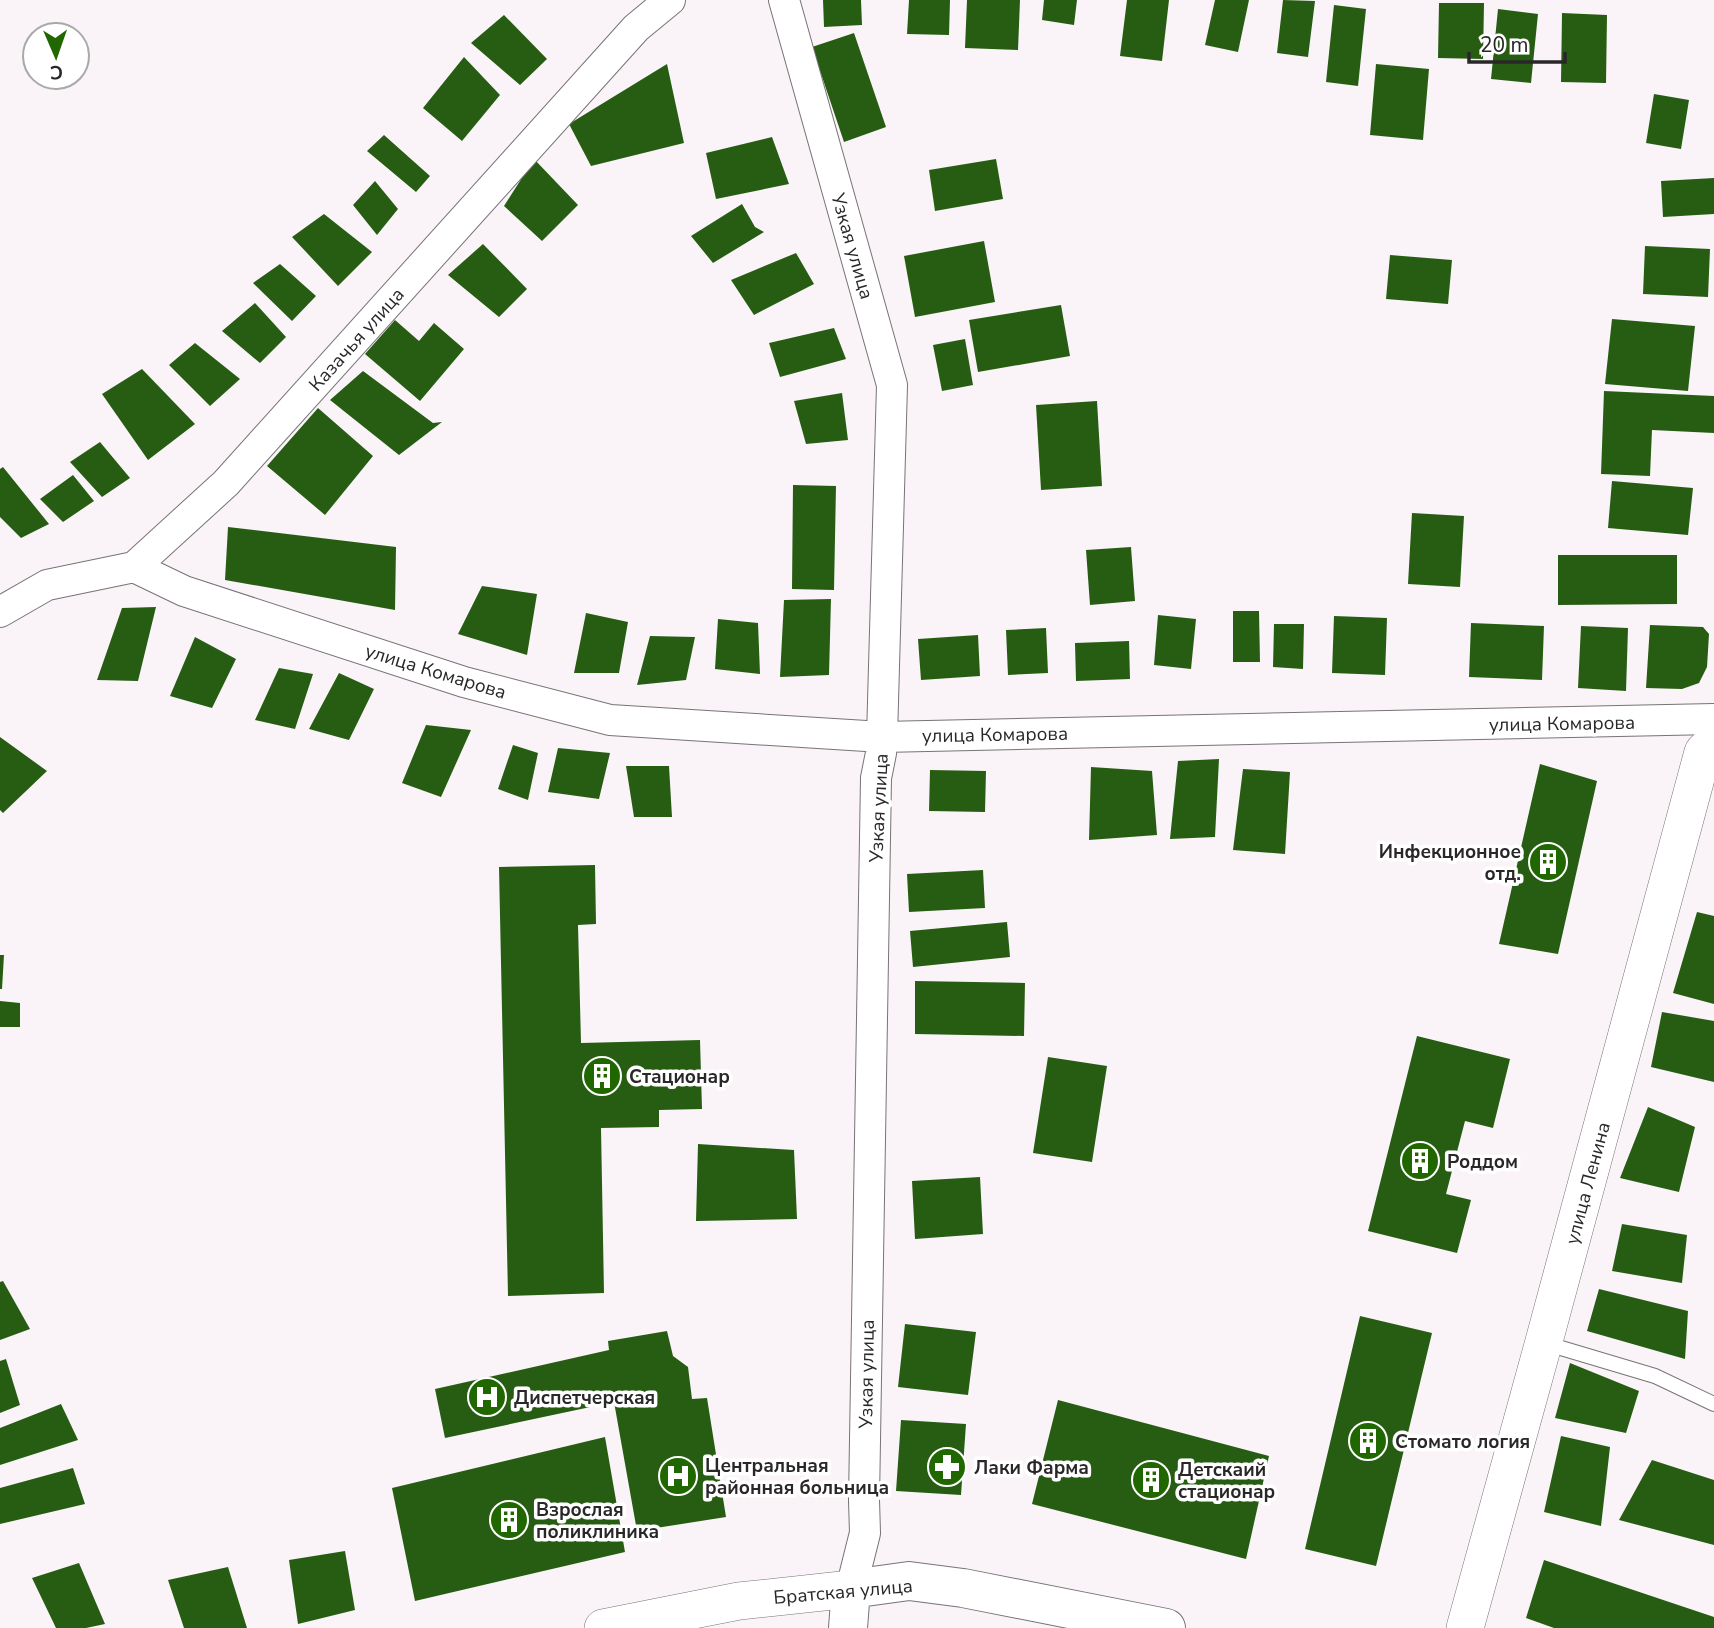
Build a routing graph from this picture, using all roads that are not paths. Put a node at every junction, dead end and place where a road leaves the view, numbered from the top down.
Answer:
1 (670, 0) edge
2 (784, 0) edge
3 (134, 567) junction
4 (0, 612) edge
5 (1714, 719) edge
6 (882, 737) junction
7 (1714, 741) edge
8 (1544, 1345) junction
9 (1714, 1404) edge
10 (851, 1589) junction
11 (603, 1628) edge
12 (848, 1628) edge
13 (1166, 1628) edge
14 (1465, 1628) edge

1 - 3 street, Казачья улица
2 - 6 street, Узкая улица
3 - 4 street
3 - 6 street, улица Комарова
5 - 6 street, улица Комарова
6 - 10 street, Узкая улица
7 - 8 street, улица Ленина
8 - 9 lane
8 - 14 street, улица Ленина
10 - 11 street, Братская улица
10 - 12 main road, Узкая улица
10 - 13 main road, Братская улица

